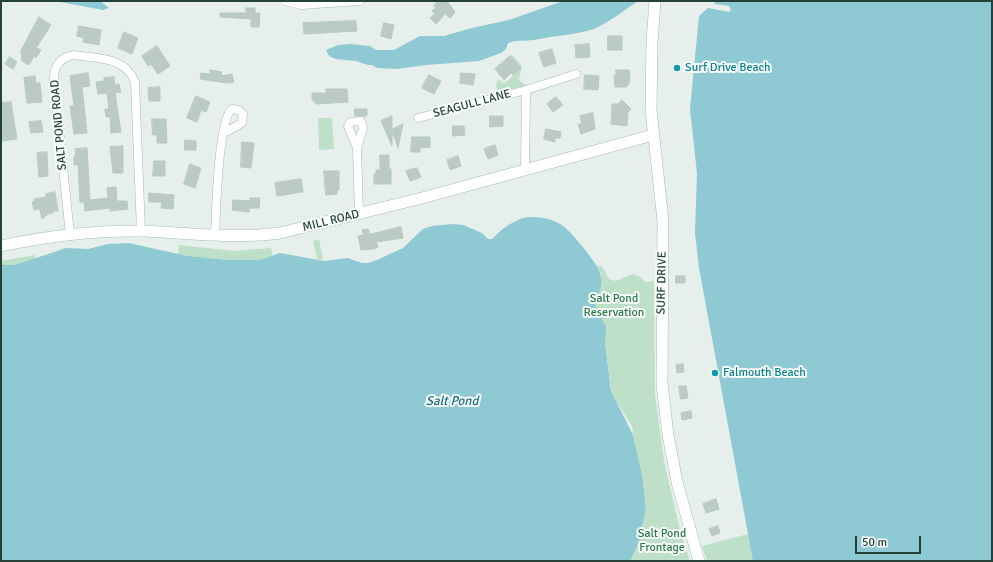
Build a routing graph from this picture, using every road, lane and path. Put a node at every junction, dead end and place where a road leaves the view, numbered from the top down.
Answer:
1 (285, 1) edge
2 (359, 1) edge
3 (655, 1) edge
4 (576, 74) dead end
5 (526, 90) junction
6 (418, 118) dead end
7 (224, 133) dead end
8 (653, 135) junction
9 (357, 148) dead end
10 (525, 170) junction
11 (359, 214) junction
12 (141, 231) junction
13 (70, 235) junction
14 (215, 235) junction
15 (1, 246) edge
16 (699, 561) edge

1 - 2 street
3 - 8 street, SURF DRIVE
4 - 5 street, SEAGULL LANE
5 - 6 street, SEAGULL LANE
5 - 10 street, SEAGULL LANE
7 - 14 street
8 - 10 street, MILL ROAD
8 - 16 street, SURF DRIVE
9 - 11 street
10 - 11 street, MILL ROAD
11 - 14 street, MILL ROAD
12 - 13 street, MILL ROAD
12 - 13 street, SALT POND ROAD
12 - 14 street, MILL ROAD
13 - 15 street, MILL ROAD

